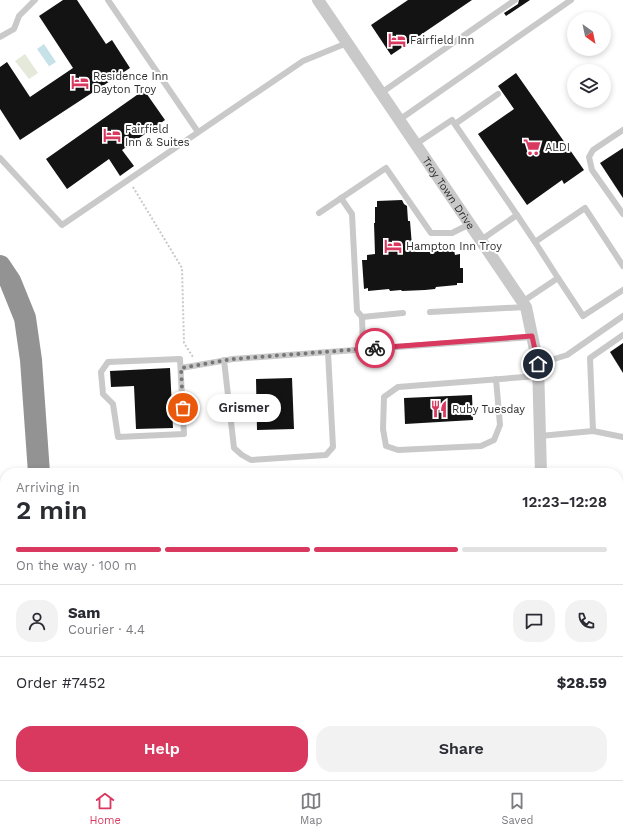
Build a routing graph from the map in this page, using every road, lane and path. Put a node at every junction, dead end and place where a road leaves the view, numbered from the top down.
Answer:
1 (35, 0) edge
2 (108, 0) edge
3 (318, 0) edge
4 (515, 0) edge
5 (571, 0) edge
6 (0, 37) edge
7 (347, 43) junction
8 (381, 93) junction
9 (498, 94) dead end
10 (399, 120) junction
11 (455, 124) junction
12 (623, 130) edge
13 (198, 132) junction
14 (416, 144) junction
15 (0, 158) edge
16 (128, 180) junction
17 (341, 198) junction
18 (622, 212) edge
19 (319, 213) dead end
20 (517, 216) junction
21 (470, 224) junction
22 (481, 240) junction
23 (535, 242) junction
24 (0, 266) edge
25 (623, 266) edge
26 (558, 278) junction
27 (623, 290) edge
28 (524, 304) junction
29 (430, 312) dead end
30 (403, 313) dead end
31 (623, 316) edge
32 (362, 317) junction
33 (623, 335) edge
34 (532, 336) junction
35 (363, 349) junction
36 (328, 352) junction
37 (224, 360) junction
38 (208, 363) junction
39 (538, 364) junction
40 (181, 368) junction
41 (538, 376) junction
42 (496, 379) junction
43 (594, 431) junction
44 (540, 436) junction
45 (623, 437) edge
46 (39, 468) edge
47 (541, 468) edge

1 - 6 lane
2 - 13 lane
3 - 7 street, Troy Town Drive
4 - 8 lane
5 - 10 lane
7 - 8 street, Troy Town Drive
7 - 13 lane
8 - 10 street, Troy Town Drive
9 - 11 lane
10 - 14 street, Troy Town Drive
11 - 14 lane
11 - 20 lane
12 - 18 lane
13 - 16 lane
14 - 21 street, Troy Town Drive
15 - 16 lane
16 - 38 path
17 - 19 lane
17 - 21 lane
17 - 32 lane
20 - 22 lane
20 - 23 lane
21 - 22 street, Troy Town Drive
22 - 28 street, Troy Town Drive
23 - 25 lane
23 - 26 lane
24 - 46 highway
26 - 27 lane
26 - 28 lane
28 - 29 lane
28 - 34 street, Troy Town Drive
30 - 32 lane
31 - 39 lane
32 - 35 lane
33 - 43 lane
34 - 35 lane
34 - 39 street, Troy Town Drive
35 - 36 lane
36 - 37 lane
36 - 37 lane
37 - 38 lane
38 - 40 lane
39 - 41 street, Troy Town Drive
40 - 40 lane
41 - 42 lane
41 - 44 street, Troy Town Drive
42 - 42 lane
43 - 44 lane
43 - 45 lane
44 - 47 street, Troy Town Drive

